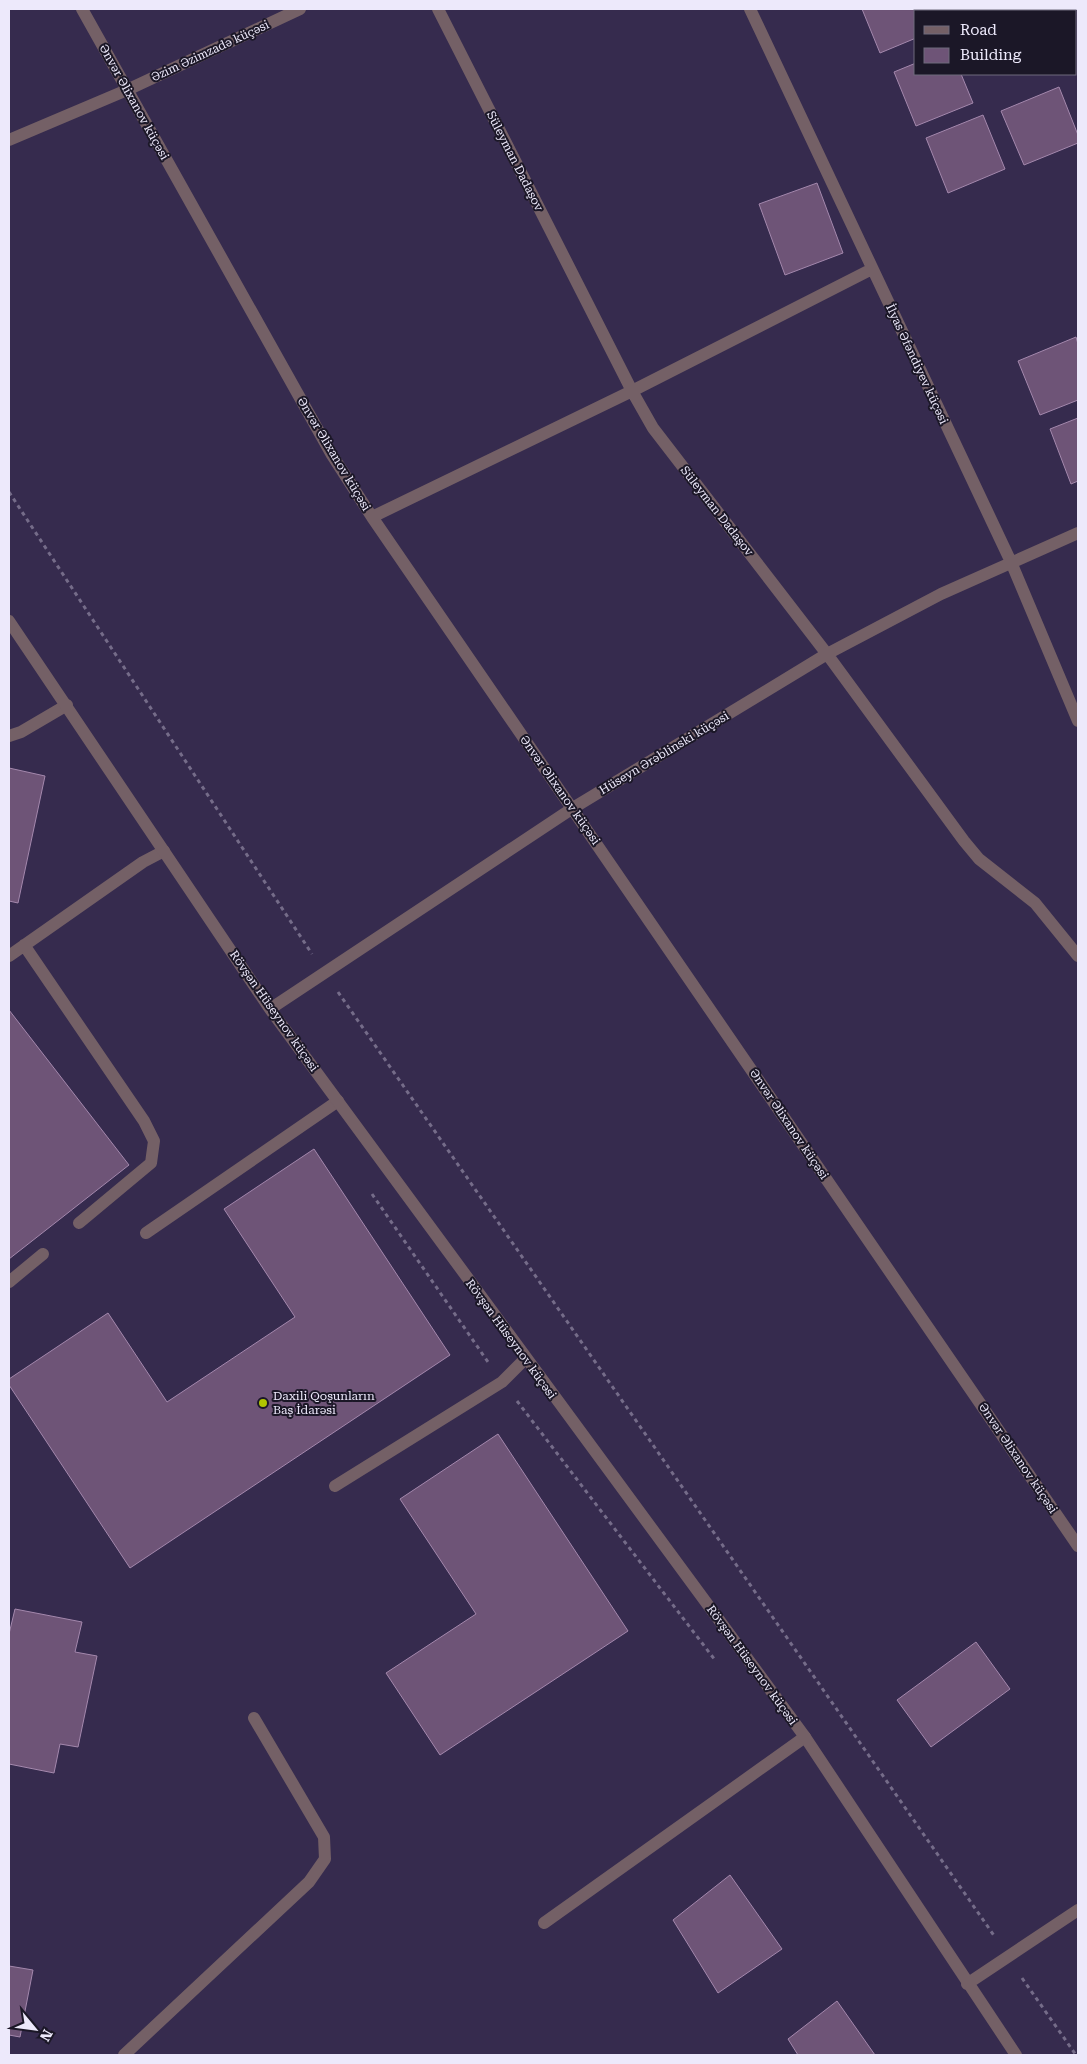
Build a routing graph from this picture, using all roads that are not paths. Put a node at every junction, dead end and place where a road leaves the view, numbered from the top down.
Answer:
1 (82, 9) edge
2 (300, 9) edge
3 (438, 9) edge
4 (750, 9) edge
5 (127, 90) junction
6 (9, 140) edge
7 (872, 269) junction
8 (632, 391) junction
9 (372, 517) junction
10 (1078, 533) edge
11 (1011, 562) junction
12 (9, 621) edge
13 (827, 654) junction
14 (67, 705) junction
15 (1078, 721) edge
16 (9, 736) edge
17 (573, 808) junction
18 (164, 851) junction
19 (24, 945) junction
20 (9, 956) edge
21 (1078, 956) edge
22 (270, 1009) junction
23 (338, 1101) junction
24 (79, 1223) dead end
25 (146, 1233) dead end
26 (43, 1254) dead end
27 (9, 1282) edge
28 (525, 1359) junction
29 (335, 1486) dead end
30 (1078, 1546) edge
31 (254, 1718) dead end
32 (805, 1737) junction
33 (1078, 1910) edge
34 (544, 1923) dead end
35 (968, 1984) junction
36 (124, 2055) edge
37 (1016, 2055) edge

1 - 5 street, Ənvər Əlixanov küçəsi
2 - 5 street, Əzim Əzimzadə küçəsi
3 - 8 street, Süleyman Dadaşov
4 - 7 street, İlyas Əfəndiyev küçəsi
5 - 6 street, Əzim Əzimzadə küçəsi
5 - 9 street, Ənvər Əlixanov küçəsi
7 - 8 street
7 - 11 street, İlyas Əfəndiyev küçəsi
8 - 9 street
8 - 13 street, Süleyman Dadaşov
9 - 17 street, Ənvər Əlixanov küçəsi
10 - 11 street, Hüseyn Ərəblinski küçəsi
11 - 13 street, Hüseyn Ərəblinski küçəsi
11 - 15 street, İlyas Əfəndiyev küçəsi
12 - 14 street, Rövşən Hüseynov küçəsi
13 - 17 street, Hüseyn Ərəblinski küçəsi
13 - 21 street, Süleyman Dadaşov
14 - 16 street
14 - 18 street, Rövşən Hüseynov küçəsi
17 - 22 street, Hüseyn Ərəblinski küçəsi
17 - 30 street, Ənvər Əlixanov küçəsi
18 - 19 street
18 - 22 street, Rövşən Hüseynov küçəsi
19 - 20 street
19 - 24 street
22 - 23 street, Rövşən Hüseynov küçəsi
23 - 25 street
23 - 28 street, Rövşən Hüseynov küçəsi
26 - 27 street
28 - 29 street
28 - 32 street, Rövşən Hüseynov küçəsi
31 - 36 street
32 - 34 street
32 - 35 street, Rövşən Hüseynov küçəsi
33 - 35 street
35 - 37 street, Rövşən Hüseynov küçəsi

